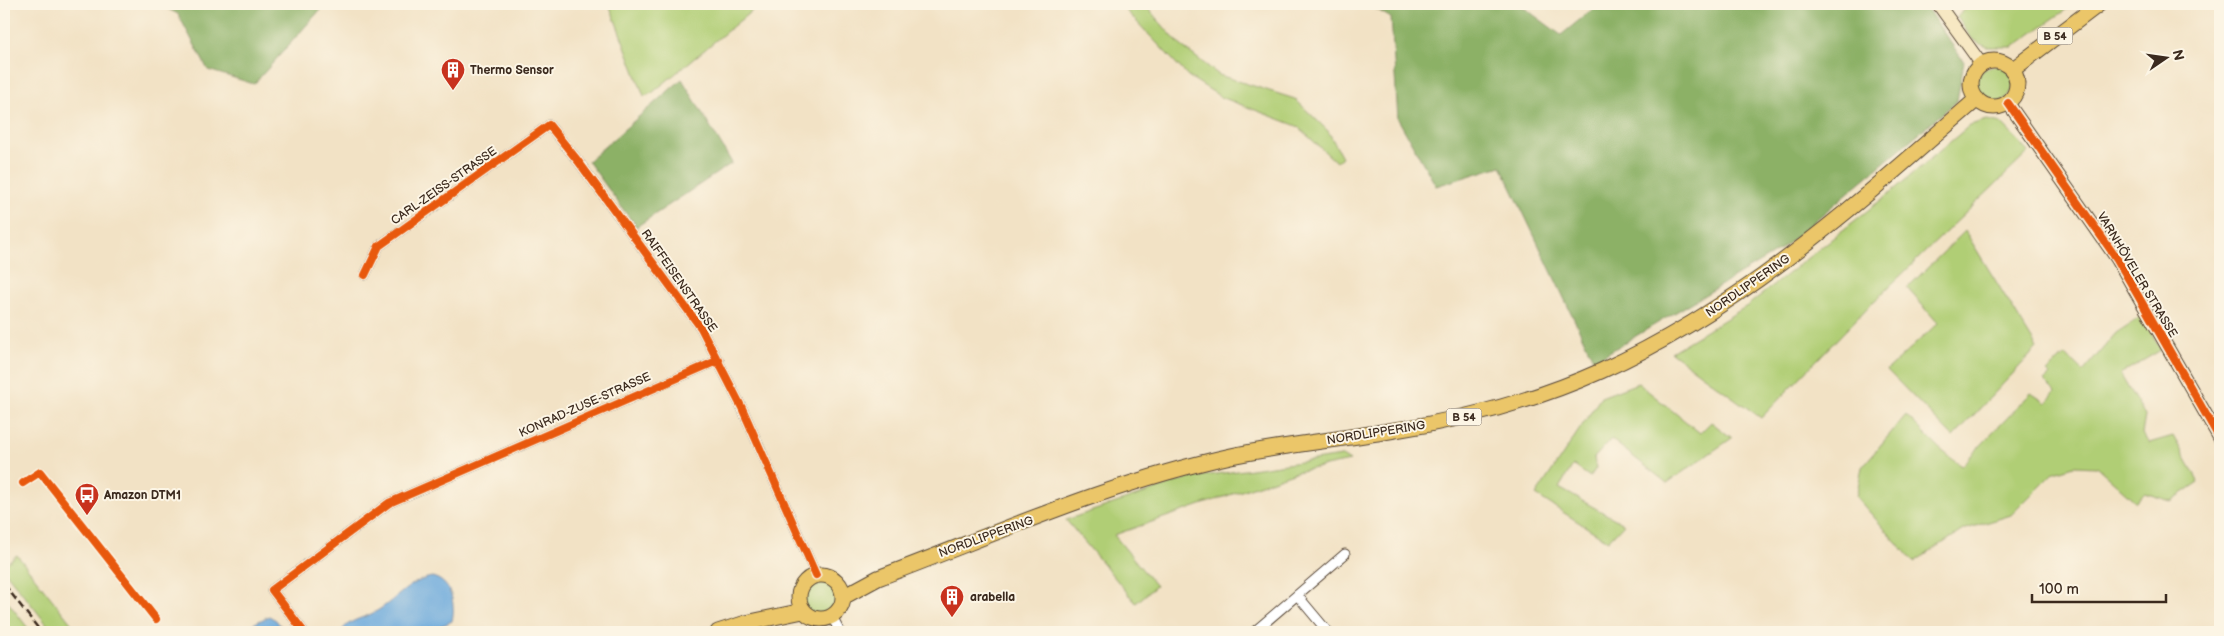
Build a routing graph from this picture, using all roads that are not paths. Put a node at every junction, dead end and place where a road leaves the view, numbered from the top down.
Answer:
1 (1938, 4) edge
2 (2099, 4) edge
3 (1982, 64) junction
4 (2012, 70) junction
5 (1977, 99) junction
6 (2008, 103) junction
7 (549, 125) joint
8 (365, 275) dead end
9 (719, 360) junction
10 (2220, 439) edge
11 (1346, 554) dead end
12 (816, 576) junction
13 (841, 590) junction
14 (1298, 595) junction
15 (800, 604) junction
16 (832, 617) junction
17 (304, 632) edge
18 (718, 632) edge
19 (840, 632) edge
20 (1254, 632) edge
21 (1328, 632) edge

1 - 3 street
2 - 4 main road, B 54
3 - 4 main road
3 - 5 main road
4 - 6 main road
5 - 6 main road
5 - 13 main road, NORDLIPPERING / B 54
6 - 10 street, VARNHÖVELER STRASSE
7 - 8 street, CARL-ZEISS-STRASSE
7 - 9 street, RAIFFEISENSTRASSE
9 - 12 street, RAIFFEISENSTRASSE
9 - 17 street, KONRAD-ZUSE-STRASSE
11 - 14 street
12 - 13 main road
12 - 15 main road
13 - 16 main road
14 - 20 street
14 - 21 street
15 - 16 main road
15 - 18 main road
16 - 19 street

